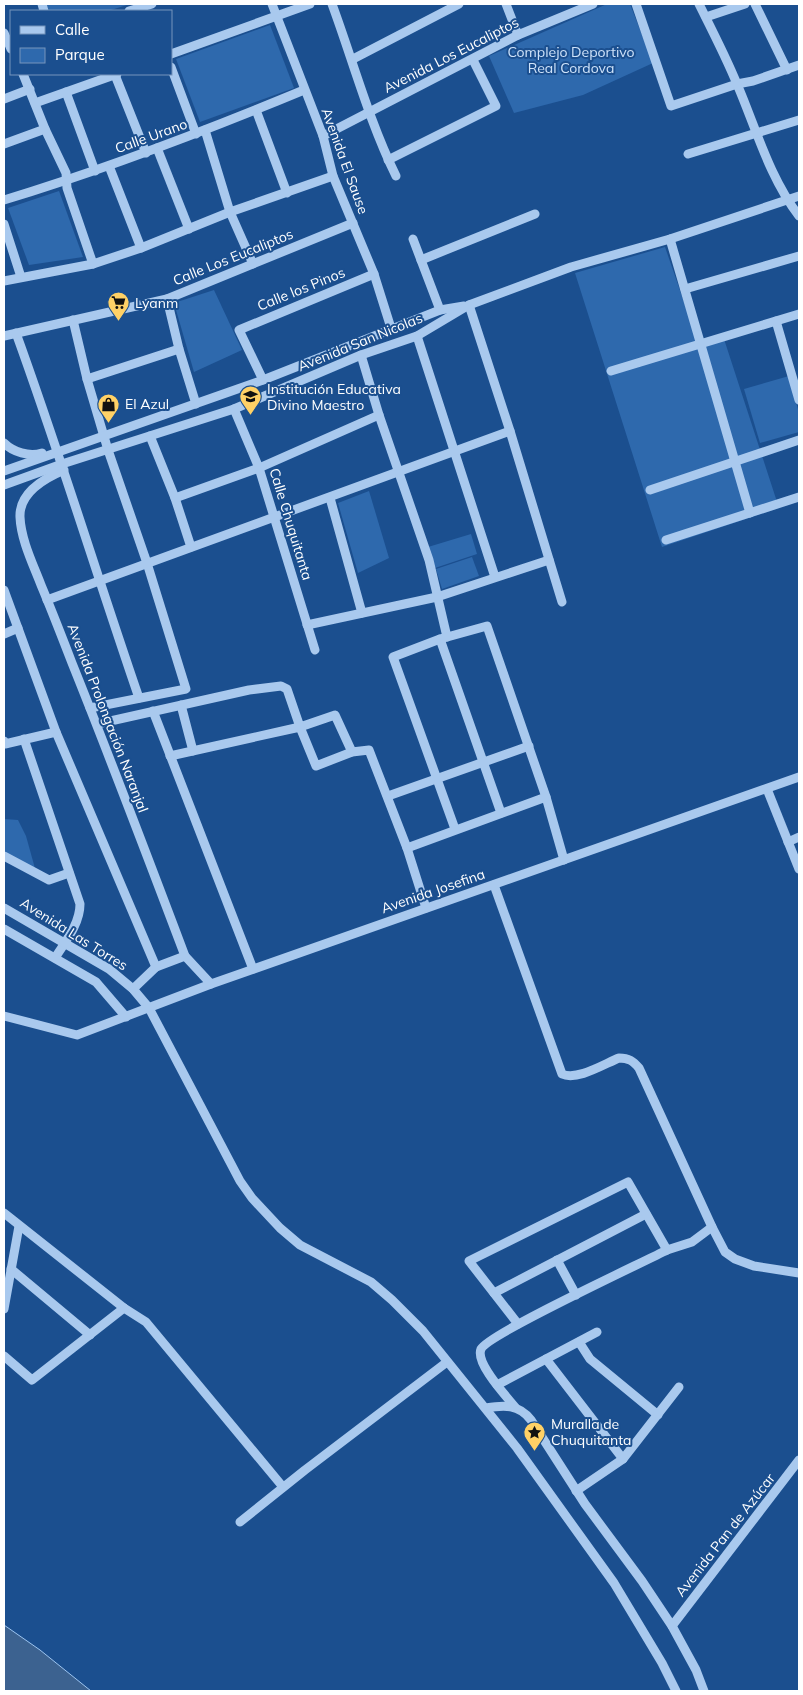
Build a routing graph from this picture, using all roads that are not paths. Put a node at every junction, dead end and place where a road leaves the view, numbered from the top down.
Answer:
1 (272, 4) edge
2 (310, 4) edge
3 (332, 4) edge
4 (459, 4) edge
5 (506, 4) edge
6 (593, 4) edge
7 (636, 4) edge
8 (698, 4) edge
9 (744, 4) edge
10 (755, 4) edge
11 (149, 7) edge
12 (444, 7) edge
13 (134, 10) edge
14 (276, 16) junction
15 (706, 17) junction
16 (4, 33) edge
17 (518, 35) junction
18 (10, 47) edge
19 (172, 54) edge
20 (353, 59) junction
21 (473, 60) junction
22 (799, 65) edge
23 (172, 70) edge
24 (787, 70) junction
25 (23, 75) edge
26 (113, 75) edge
27 (116, 75) edge
28 (737, 84) junction
29 (30, 89) junction
30 (304, 90) junction
31 (66, 92) junction
32 (4, 99) edge
33 (36, 102) junction
34 (256, 110) junction
35 (370, 113) junction
36 (799, 120) edge
37 (45, 129) junction
38 (205, 130) junction
39 (196, 134) junction
40 (756, 134) junction
41 (323, 136) junction
42 (4, 144) edge
43 (157, 148) junction
44 (146, 152) junction
45 (688, 154) dead end
46 (388, 160) junction
47 (109, 166) junction
48 (95, 171) junction
49 (333, 176) junction
50 (396, 176) dead end
51 (67, 181) junction
52 (287, 193) junction
53 (799, 196) edge
54 (789, 198) junction
55 (4, 200) edge
56 (799, 206) edge
57 (230, 212) junction
58 (535, 214) dead end
59 (799, 216) edge
60 (353, 223) junction
61 (4, 224) edge
62 (189, 229) junction
63 (413, 239) dead end
64 (670, 239) junction
65 (141, 248) junction
66 (799, 256) edge
67 (421, 260) junction
68 (93, 264) junction
69 (253, 264) junction
70 (374, 274) junction
71 (21, 277) junction
72 (4, 281) edge
73 (685, 290) junction
74 (167, 299) junction
75 (469, 305) junction
76 (440, 310) junction
77 (799, 314) edge
78 (73, 320) junction
79 (776, 321) junction
80 (391, 328) junction
81 (16, 333) junction
82 (4, 336) edge
83 (417, 336) junction
84 (700, 344) junction
85 (179, 349) junction
86 (361, 356) junction
87 (611, 371) dead end
88 (87, 379) junction
89 (263, 380) junction
90 (799, 400) edge
91 (196, 404) junction
92 (234, 409) junction
93 (379, 415) junction
94 (510, 431) junction
95 (104, 436) junction
96 (150, 436) junction
97 (799, 440) edge
98 (4, 443) edge
99 (57, 450) junction
100 (108, 450) junction
101 (454, 452) junction
102 (735, 462) junction
103 (63, 467) junction
104 (259, 468) junction
105 (4, 471) edge
106 (400, 472) junction
107 (4, 485) edge
108 (650, 490) dead end
109 (799, 497) edge
110 (175, 498) junction
111 (330, 498) junction
112 (750, 513) junction
113 (275, 518) junction
114 (666, 540) dead end
115 (190, 548) junction
116 (549, 560) junction
117 (148, 563) junction
118 (495, 577) junction
119 (99, 581) junction
120 (4, 590) edge
121 (437, 598) junction
122 (48, 600) junction
123 (562, 602) dead end
124 (362, 613) junction
125 (307, 625) junction
126 (18, 628) junction
127 (4, 634) edge
128 (443, 638) junction
129 (315, 650) dead end
130 (139, 698) junction
131 (180, 706) junction
132 (90, 708) junction
133 (153, 711) junction
134 (97, 724) junction
135 (300, 727) junction
136 (56, 732) junction
137 (24, 740) junction
138 (4, 745) edge
139 (529, 746) junction
140 (193, 751) junction
141 (352, 752) junction
142 (170, 756) junction
143 (483, 762) junction
144 (799, 777) edge
145 (436, 778) junction
146 (767, 789) junction
147 (388, 796) junction
148 (546, 796) junction
149 (501, 813) junction
150 (455, 830) junction
151 (799, 837) edge
152 (788, 842) junction
153 (408, 848) junction
154 (4, 856) edge
155 (564, 860) junction
156 (799, 869) edge
157 (69, 873) junction
158 (494, 885) junction
159 (4, 908) edge
160 (426, 908) junction
161 (4, 929) edge
162 (64, 943) junction
163 (185, 956) junction
164 (55, 958) junction
165 (156, 968) junction
166 (253, 969) junction
167 (211, 984) junction
168 (133, 989) junction
169 (149, 1008) junction
170 (4, 1016) edge
171 (126, 1017) junction
172 (4, 1213) edge
173 (646, 1214) junction
174 (19, 1226) junction
175 (712, 1227) junction
176 (667, 1250) junction
177 (557, 1260) junction
178 (11, 1270) junction
179 (799, 1273) edge
180 (494, 1293) junction
181 (576, 1295) junction
182 (124, 1308) junction
183 (4, 1309) edge
184 (518, 1324) junction
185 (597, 1332) dead end
186 (90, 1335) junction
187 (579, 1342) junction
188 (4, 1356) edge
189 (546, 1359) junction
190 (447, 1362) junction
191 (497, 1385) junction
192 (679, 1387) dead end
193 (515, 1407) junction
194 (486, 1408) junction
195 (658, 1415) junction
196 (623, 1459) junction
197 (799, 1460) edge
198 (283, 1487) junction
199 (576, 1491) junction
200 (240, 1522) dead end
201 (672, 1626) junction
202 (676, 1691) edge
203 (704, 1691) edge

1 - 14 street, Avenida El Sause
2 - 14 street
3 - 20 street
4 - 12 street
5 - 17 street
6 - 17 street, Avenida Los Eucaliptos
7 - 28 street
8 - 15 street
9 - 15 street
10 - 24 street
11 - 13 street
12 - 20 street
14 - 19 street
14 - 30 street, Avenida El Sause
15 - 28 street
16 - 18 street
17 - 21 street, Avenida Los Eucaliptos
20 - 35 street
21 - 35 street, Avenida Los Eucaliptos
21 - 46 street
22 - 24 street
23 - 39 street
24 - 28 street
25 - 29 street
26 - 31 street
27 - 44 street
28 - 40 street
29 - 32 street
29 - 33 street
30 - 34 street, Calle Urano
30 - 41 street, Avenida El Sause
31 - 33 street
31 - 48 street
33 - 37 street
34 - 38 street, Calle Urano
34 - 52 street
35 - 41 street, Avenida Los Eucaliptos
35 - 46 street
36 - 40 street
37 - 42 street
37 - 51 street
38 - 39 street, Calle Urano
38 - 57 street
39 - 43 street, Calle Urano
40 - 45 street
40 - 54 street
41 - 49 street, Avenida El Sause
43 - 44 street, Calle Urano
43 - 62 street
44 - 47 street, Calle Urano
46 - 50 street
47 - 48 street, Calle Urano
47 - 65 street
48 - 51 street, Calle Urano
49 - 52 street
49 - 60 street, Avenida El Sause
51 - 55 street, Calle Urano
51 - 68 street
52 - 57 street
53 - 54 street, Avenida San Nicolas
54 - 56 street
54 - 59 street
54 - 64 street, Avenida San Nicolas
57 - 62 street
57 - 69 street
58 - 67 street
60 - 69 street, Calle Los Eucaliptos
60 - 70 street, Avenida El Sause
61 - 71 street
62 - 65 street
63 - 67 street
64 - 73 street
64 - 75 street, Avenida San Nicolas
65 - 68 street
66 - 73 street
67 - 76 street
68 - 71 street
69 - 74 street, Calle Los Eucaliptos
70 - 80 street, Avenida El Sause
70 - 89 street, Calle los Pinos
71 - 72 street
73 - 84 street
74 - 78 street, Calle Los Eucaliptos
74 - 85 street
75 - 76 street, Avenida San Nicolas
75 - 83 street, Avenida San Nicolas
75 - 94 street
76 - 80 street, Avenida San Nicolas
77 - 79 street
78 - 81 street, Calle Los Eucaliptos
78 - 88 street
79 - 84 street
79 - 90 street
80 - 89 street, Avenida San Nicolas
81 - 82 street, Calle Los Eucaliptos
81 - 99 street
83 - 86 street, Avenida San Nicolas
83 - 101 street
84 - 87 street
84 - 102 street
85 - 88 street
85 - 91 street
86 - 92 street, Avenida San Nicolas
86 - 93 street
88 - 95 street
89 - 91 street, Avenida San Nicolas
91 - 95 street, Avenida San Nicolas
92 - 96 street, Avenida San Nicolas
92 - 104 street, Calle Chuquitanta
93 - 104 street
93 - 106 street
94 - 101 street
94 - 116 street
95 - 99 street, Avenida San Nicolas
95 - 100 street
96 - 100 street, Avenida San Nicolas
96 - 110 street
97 - 102 street
98 - 99 street
99 - 103 street
99 - 105 street, Avenida San Nicolas
100 - 103 street, Avenida San Nicolas
100 - 117 street
101 - 106 street
101 - 118 street
102 - 108 street
102 - 112 street
103 - 107 street, Avenida San Nicolas
103 - 119 street
103 - 122 street, Avenida Prolongación Naranjal
104 - 110 street
104 - 113 street, Calle Chuquitanta
106 - 111 street
106 - 121 street
109 - 112 street
110 - 115 street
111 - 113 street
111 - 124 street
112 - 114 street
113 - 115 street
113 - 125 street, Calle Chuquitanta
115 - 117 street
116 - 118 street
116 - 123 street
117 - 119 street
117 - 130 street
118 - 121 street
119 - 122 street
119 - 130 street
120 - 126 street
121 - 124 street
121 - 128 street
122 - 132 street, Avenida Prolongación Naranjal
124 - 125 street
125 - 129 street, Calle Chuquitanta
126 - 127 street
126 - 136 street
128 - 139 street
128 - 143 street
128 - 145 street
130 - 132 street
131 - 133 street
131 - 135 street
131 - 140 street
132 - 134 street, Avenida Prolongación Naranjal
133 - 134 street
133 - 142 street
134 - 163 street, Avenida Prolongación Naranjal
135 - 140 street
135 - 141 street
135 - 141 street
136 - 137 street
136 - 165 street
137 - 138 street
137 - 157 street
139 - 143 street
139 - 148 street
140 - 142 street
141 - 147 street
142 - 166 street
143 - 145 street
143 - 149 street
144 - 146 street, Avenida Josefina
145 - 147 street
145 - 150 street
146 - 152 street
146 - 155 street, Avenida Josefina
147 - 153 street
148 - 149 street
148 - 155 street
149 - 150 street
150 - 153 street
151 - 152 street
152 - 156 street
153 - 160 street
154 - 157 street
155 - 158 street, Avenida Josefina
157 - 162 street
158 - 160 street, Avenida Josefina
158 - 175 street
159 - 162 street, Avenida Las Torres
160 - 166 street, Avenida Josefina
161 - 164 street, Avenida Las Torres
162 - 164 street
162 - 168 street, Avenida Las Torres
163 - 165 street
163 - 167 street, Avenida Prolongación Naranjal
164 - 171 street, Avenida Las Torres
165 - 168 street
166 - 167 street, Avenida Josefina
167 - 169 street, Avenida Josefina
168 - 169 street, Avenida Las Torres
169 - 171 street, Avenida Josefina
169 - 190 street, Avenida Las Torres
170 - 171 street, Avenida Josefina
172 - 174 street
173 - 176 street
173 - 177 street
173 - 180 street
174 - 178 street
174 - 182 street
175 - 176 street
175 - 179 street
176 - 181 street
177 - 180 street
177 - 181 street
178 - 183 street
178 - 186 street
180 - 184 street
181 - 184 street
182 - 186 street
182 - 198 street
184 - 191 street
185 - 187 street
186 - 188 street
187 - 189 street
187 - 195 street
189 - 191 street
189 - 196 street
190 - 194 street, Avenida Las Torres
190 - 198 street
191 - 193 street
192 - 195 street
193 - 194 street
193 - 199 street
194 - 202 street, Avenida Las Torres
195 - 196 street
196 - 199 street
197 - 201 street, Avenida Pan de Azúcar
198 - 200 street
199 - 201 street
201 - 203 street

